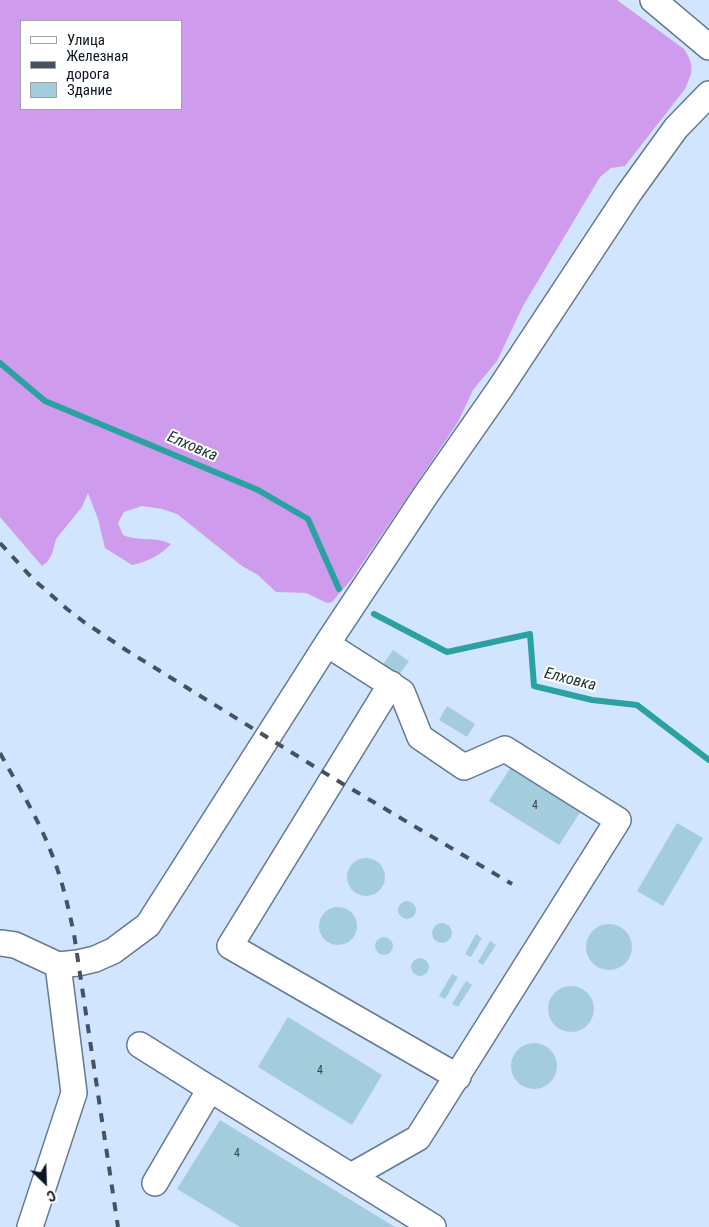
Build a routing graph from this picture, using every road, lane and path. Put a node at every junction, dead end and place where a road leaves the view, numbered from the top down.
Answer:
1 (653, 0) edge
2 (709, 47) edge
3 (709, 94) edge
4 (327, 644) junction
5 (391, 684) junction
6 (0, 943) edge
7 (58, 965) junction
8 (140, 1045) dead end
9 (458, 1077) junction
10 (210, 1089) junction
11 (351, 1176) junction
12 (155, 1183) dead end
13 (30, 1227) edge
14 (433, 1227) edge

1 - 2 street
3 - 4 street
4 - 5 street
4 - 7 street
5 - 9 street
5 - 9 street
6 - 7 street
7 - 13 street
8 - 10 street
9 - 11 street
10 - 11 street
10 - 12 street
11 - 14 street

